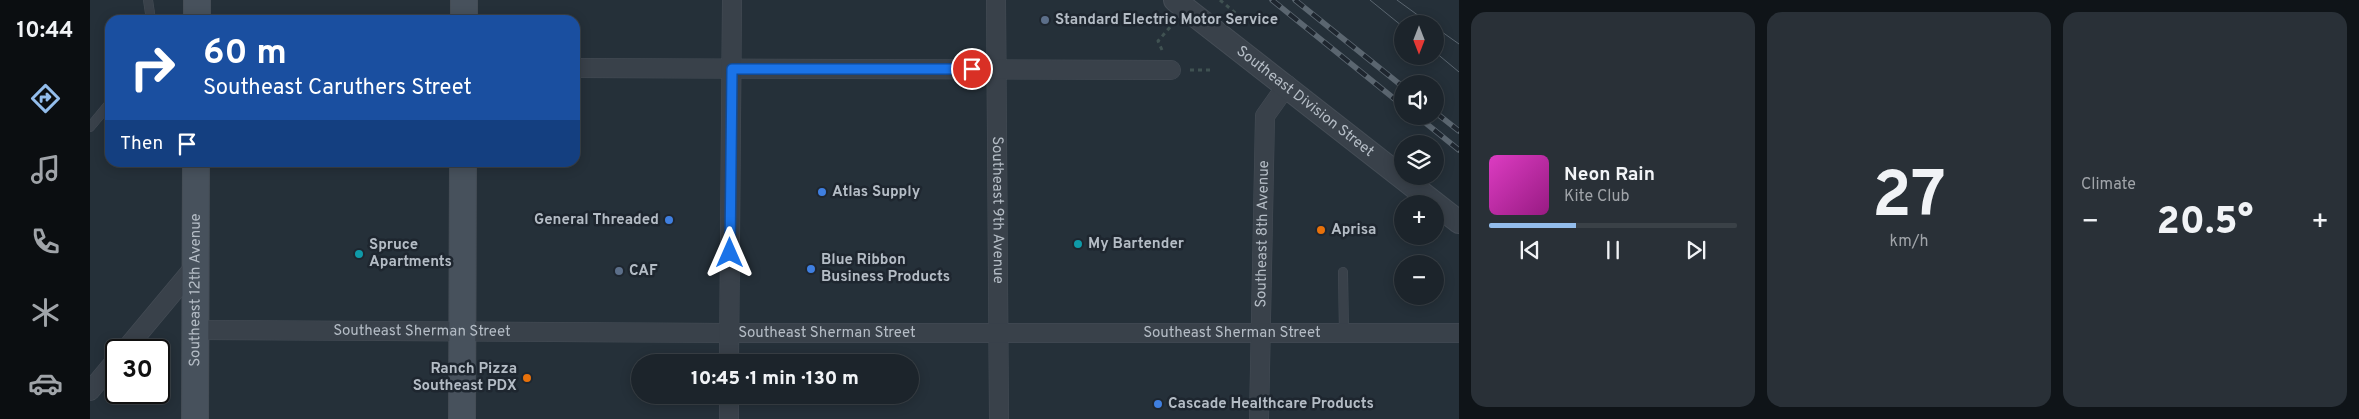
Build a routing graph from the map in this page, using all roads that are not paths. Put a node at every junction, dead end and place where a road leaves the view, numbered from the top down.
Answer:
1 (148, 0) edge
2 (197, 0) edge
3 (464, 0) edge
4 (732, 0) edge
5 (996, 0) edge
6 (1176, 0) edge
7 (150, 15) edge
8 (197, 15) edge
9 (464, 15) edge
10 (580, 68) edge
11 (732, 69) junction
12 (997, 69) junction
13 (1171, 70) dead end
14 (1286, 85) junction
15 (105, 109) edge
16 (90, 127) edge
17 (196, 167) edge
18 (463, 167) edge
19 (1459, 222) edge
20 (196, 265) junction
21 (1343, 272) dead end
22 (196, 330) junction
23 (463, 332) junction
24 (729, 333) junction
25 (1457, 333) edge
26 (999, 334) junction
27 (1260, 334) junction
28 (1344, 334) junction
29 (134, 339) edge
30 (729, 354) edge
31 (105, 373) edge
32 (90, 391) edge
33 (729, 404) edge
34 (195, 419) edge
35 (462, 419) edge
36 (729, 419) edge
37 (999, 419) edge
38 (1259, 419) edge

1 - 7 lane
2 - 8 main road
3 - 9 main road
4 - 11 street
5 - 12 street, Southeast 9th Avenue
6 - 14 street, Southeast Division Street
10 - 11 street
11 - 12 street
11 - 24 street
12 - 13 street
12 - 26 street, Southeast 9th Avenue
14 - 19 street, Southeast Division Street
14 - 27 street, Southeast 8th Avenue
15 - 16 lane
17 - 20 main road, Southeast 12th Avenue
18 - 23 main road
20 - 22 main road, Southeast 12th Avenue
20 - 29 street
21 - 28 lane
22 - 23 street, Southeast Sherman Street
22 - 34 main road, Southeast 12th Avenue
23 - 24 street, Southeast Sherman Street
23 - 35 main road
24 - 26 street, Southeast Sherman Street
24 - 30 street
25 - 28 street, Southeast Sherman Street
26 - 27 street, Southeast Sherman Street
26 - 37 street, Southeast 9th Avenue
27 - 28 street, Southeast Sherman Street
27 - 38 street, Southeast 8th Avenue
31 - 32 street
33 - 36 street

